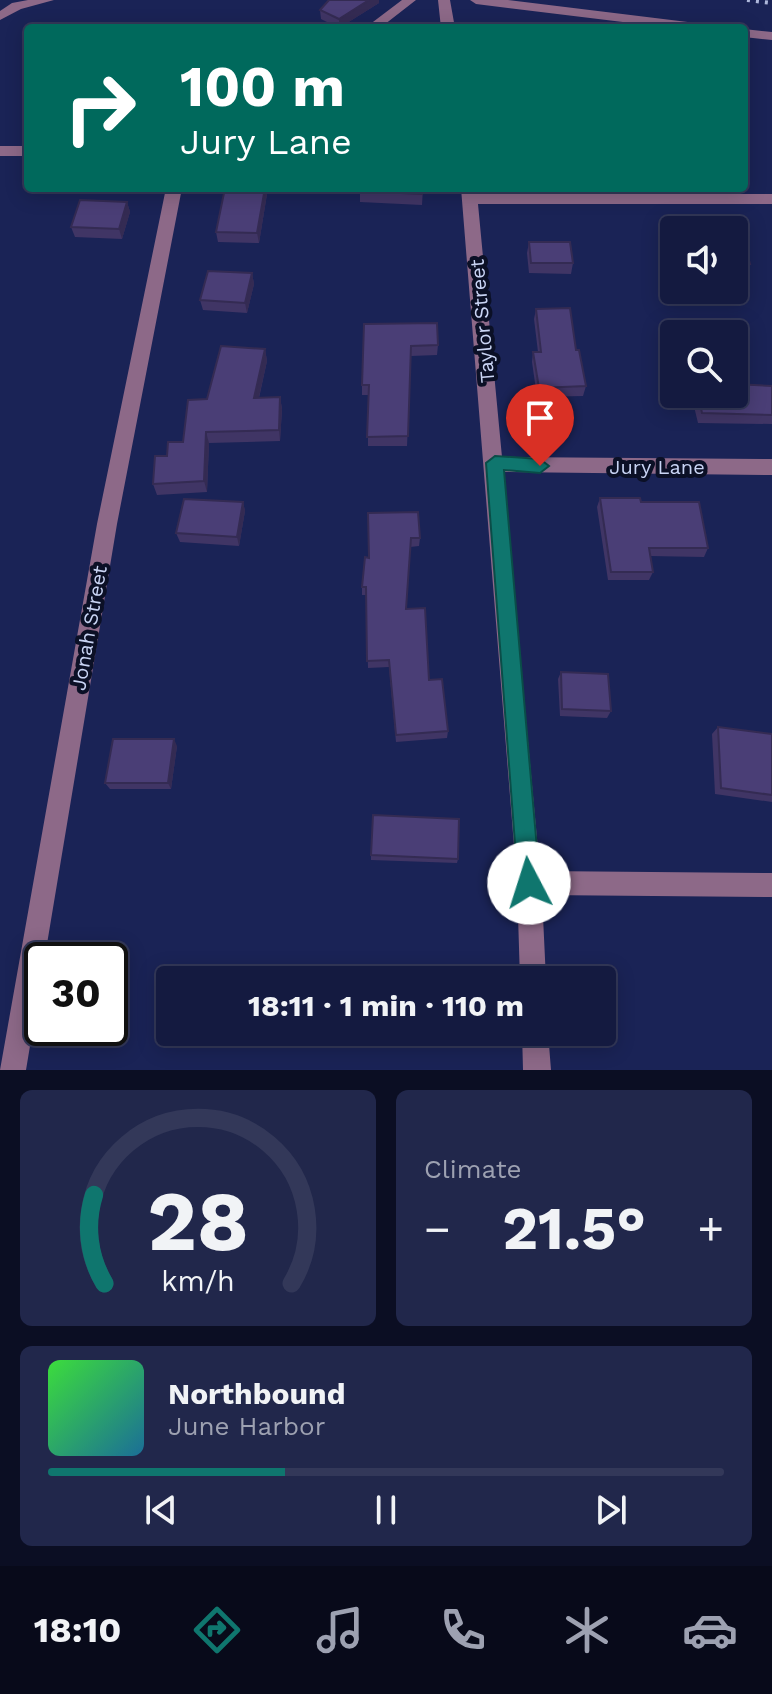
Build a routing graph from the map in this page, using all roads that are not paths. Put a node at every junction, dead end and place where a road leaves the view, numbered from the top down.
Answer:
1 (48, 0) edge
2 (410, 0) edge
3 (444, 0) edge
4 (476, 0) edge
5 (0, 16) edge
6 (377, 24) edge
7 (447, 24) edge
8 (650, 24) edge
9 (748, 33) edge
10 (772, 36) edge
11 (0, 151) edge
12 (24, 151) edge
13 (173, 192) edge
14 (470, 193) edge
15 (772, 199) edge
16 (495, 463) junction
17 (772, 467) edge
18 (529, 883) junction
19 (772, 885) edge
20 (532, 966) edge
21 (536, 1046) edge
22 (12, 1070) edge
23 (537, 1070) edge

1 - 5 street
2 - 6 street
3 - 7 street
4 - 8 street
9 - 10 street
11 - 12 street
13 - 22 street, Jonah Street
14 - 15 street
14 - 16 street, Taylor Street
16 - 17 street, Jury Lane
16 - 18 street, Taylor Street
18 - 19 street
18 - 20 street, Taylor Street
21 - 23 street

